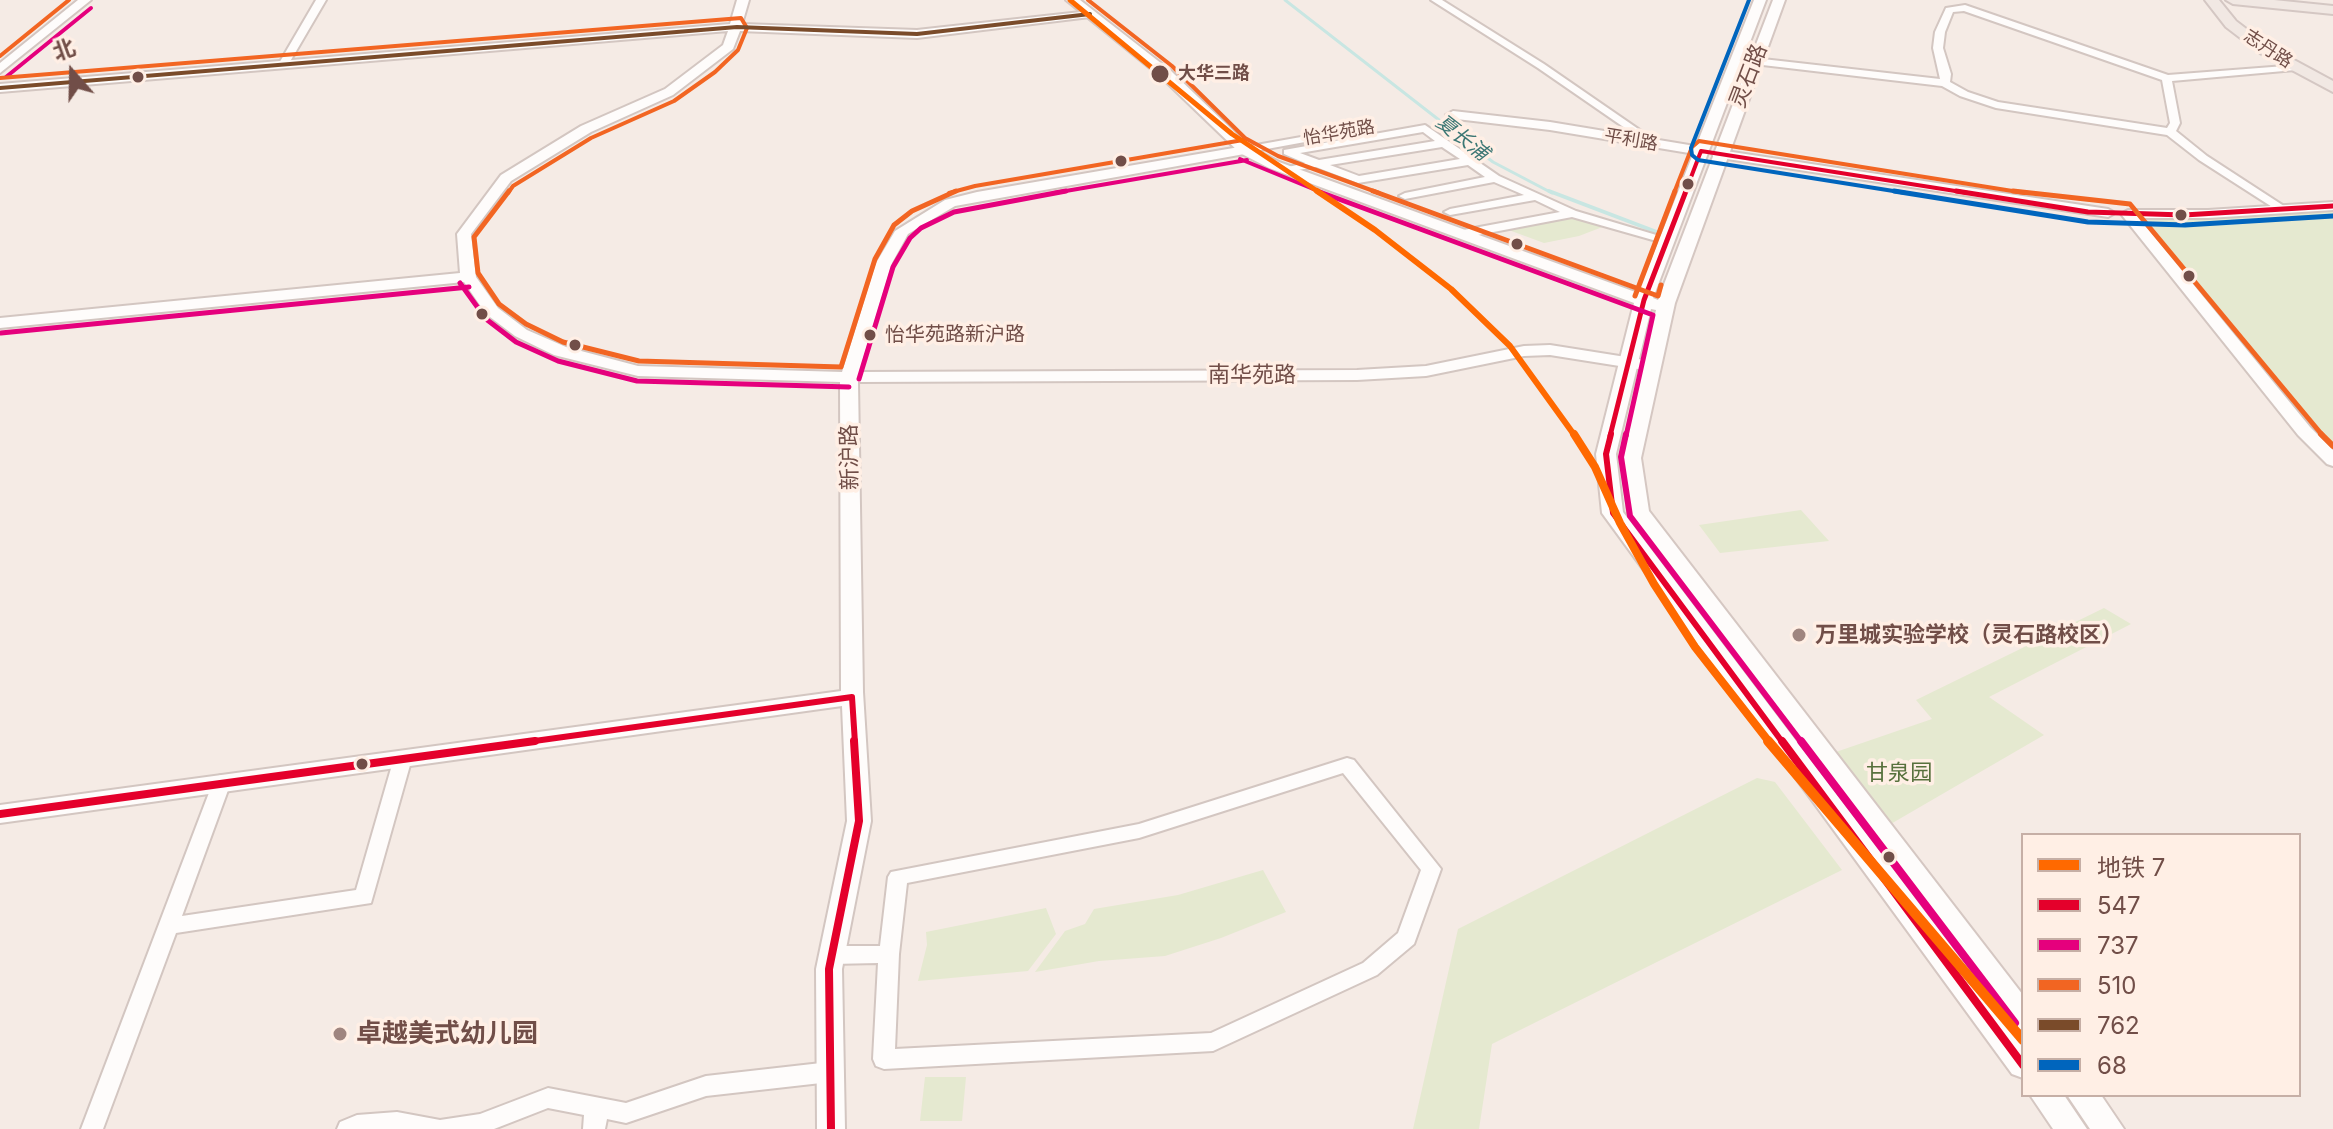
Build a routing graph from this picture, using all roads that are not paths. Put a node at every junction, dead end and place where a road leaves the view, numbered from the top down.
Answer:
1 (85, 0) edge
2 (321, 0) edge
3 (743, 0) edge
4 (1072, 0) edge
5 (1436, 0) edge
6 (1760, 0) edge
7 (1779, 0) edge
8 (1967, 0) edge
9 (2212, 0) edge
10 (2230, 0) edge
11 (2310, 0) edge
12 (2333, 2) edge
13 (1957, 8) junction
14 (2333, 10) edge
15 (1090, 14) junction
16 (737, 27) junction
17 (1754, 61) junction
18 (283, 65) junction
19 (2295, 67) junction
20 (0, 69) edge
21 (2167, 78) junction
22 (1945, 83) junction
23 (2333, 84) edge
24 (0, 88) edge
25 (1453, 115) dead end
26 (1417, 119) dead end
27 (2170, 132) junction
28 (1444, 143) junction
29 (1655, 144) junction
30 (1245, 150) junction
31 (1701, 151) junction
32 (1719, 154) junction
33 (1470, 161) junction
34 (1313, 165) junction
35 (1286, 169) junction
36 (1495, 178) junction
37 (1405, 196) dead end
38 (1535, 196) junction
39 (2333, 206) edge
40 (2284, 210) junction
41 (1450, 212) dead end
42 (1572, 213) junction
43 (2108, 213) joint
44 (2128, 214) junction
45 (1462, 234) junction
46 (1667, 240) junction
47 (468, 277) junction
48 (1654, 304) junction
49 (0, 323) edge
50 (1640, 365) junction
51 (849, 377) junction
52 (2333, 460) edge
53 (852, 697) junction
54 (403, 758) junction
55 (222, 782) junction
56 (0, 814) edge
57 (168, 926) junction
58 (889, 954) junction
59 (832, 955) junction
60 (2021, 1014) edge
61 (2021, 1062) edge
62 (830, 1072) junction
63 (2047, 1097) edge
64 (2084, 1097) edge
65 (595, 1118) edge
66 (92, 1129) edge
67 (348, 1129) edge
68 (436, 1129) edge
69 (444, 1129) edge
70 (831, 1129) edge
71 (2071, 1129) edge
72 (2108, 1129) edge

1 - 20 street
2 - 18 street
3 - 16 street
4 - 15 main road
5 - 29 street
6 - 31 main road, 灵石路
7 - 17 main road, 灵石路
8 - 13 street
9 - 19 main road, 志丹路
10 - 14 main road
10 - 23 main road, 志丹路
11 - 12 main road
13 - 21 street
13 - 22 street
15 - 16 street
15 - 30 main road
16 - 18 street
16 - 47 street
17 - 22 street
17 - 32 main road, 灵石路
18 - 24 street
19 - 21 street
19 - 23 main road, 志丹路
21 - 27 street
22 - 27 street
25 - 29 street, 平利路
26 - 30 street, 怡华苑路
27 - 40 street
28 - 33 street
28 - 34 street
28 - 34 street
29 - 31 street, 平利路
30 - 35 main road
30 - 51 street, 怡华苑路
31 - 32 street, 平利路
31 - 46 main road, 灵石路
32 - 43 street, 平利路
32 - 48 main road, 灵石路
33 - 34 street
33 - 36 street
34 - 35 street
35 - 45 main road
36 - 37 street
36 - 38 street
38 - 41 street
38 - 42 street
39 - 40 street, 平利路
40 - 44 street, 平利路
42 - 45 street
42 - 46 street
43 - 44 street, 平利路
44 - 52 street
45 - 48 main road
46 - 48 main road, 灵石路
47 - 49 street
47 - 51 street
48 - 50 main road, 灵石路
50 - 51 street, 南华苑路
50 - 60 main road, 灵石路
50 - 61 main road, 灵石路
51 - 53 street, 新沪路
53 - 54 street
53 - 59 street, 新沪路
54 - 55 street
54 - 57 street
55 - 56 street
55 - 57 street
57 - 66 street
58 - 58 street
58 - 59 street
59 - 62 street, 新沪路
62 - 65 street
62 - 70 street, 新沪路
63 - 71 main road
64 - 72 main road
65 - 69 street
67 - 68 street

